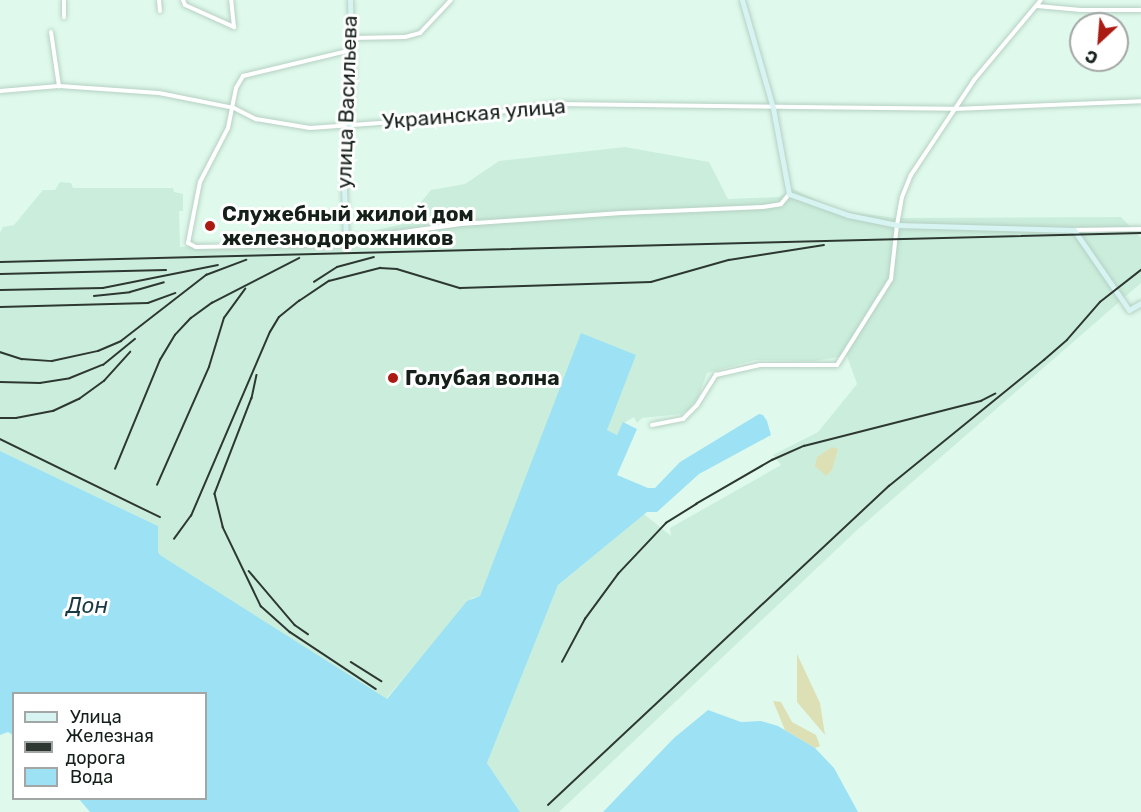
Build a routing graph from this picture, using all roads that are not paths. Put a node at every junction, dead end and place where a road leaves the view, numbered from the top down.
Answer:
1 (64, 0) edge
2 (159, 0) edge
3 (183, 0) edge
4 (231, 0) edge
5 (350, 0) edge
6 (742, 0) edge
7 (1041, 0) edge
8 (451, 1) edge
9 (1037, 6) junction
10 (1141, 9) edge
11 (160, 11) dead end
12 (64, 17) dead end
13 (51, 32) dead end
14 (351, 38) junction
15 (352, 50) junction
16 (59, 86) junction
17 (0, 91) edge
18 (1141, 101) edge
19 (234, 108) junction
20 (773, 108) junction
21 (954, 109) junction
22 (346, 124) junction
23 (789, 194) junction
24 (897, 225) junction
25 (1141, 229) edge
26 (1074, 230) junction
27 (345, 242) junction
28 (1141, 303) edge
29 (652, 424) dead end

1 - 12 street
2 - 11 street
3 - 4 street
5 - 14 street, улица Васильева
6 - 20 street
7 - 9 street
8 - 14 street
9 - 10 street
9 - 21 street
13 - 16 street
14 - 15 street, улица Васильева
15 - 19 street
15 - 22 street, улица Васильева
16 - 17 street, Украинская улица
16 - 19 street, Украинская улица
18 - 21 street, Украинская улица
19 - 22 street, Украинская улица
19 - 27 street
20 - 21 street, Украинская улица
20 - 22 street, Украинская улица
20 - 23 street
21 - 24 street
22 - 27 street, улица Васильева
23 - 24 street
23 - 27 street
24 - 26 street
24 - 29 street
25 - 26 street
26 - 28 street

